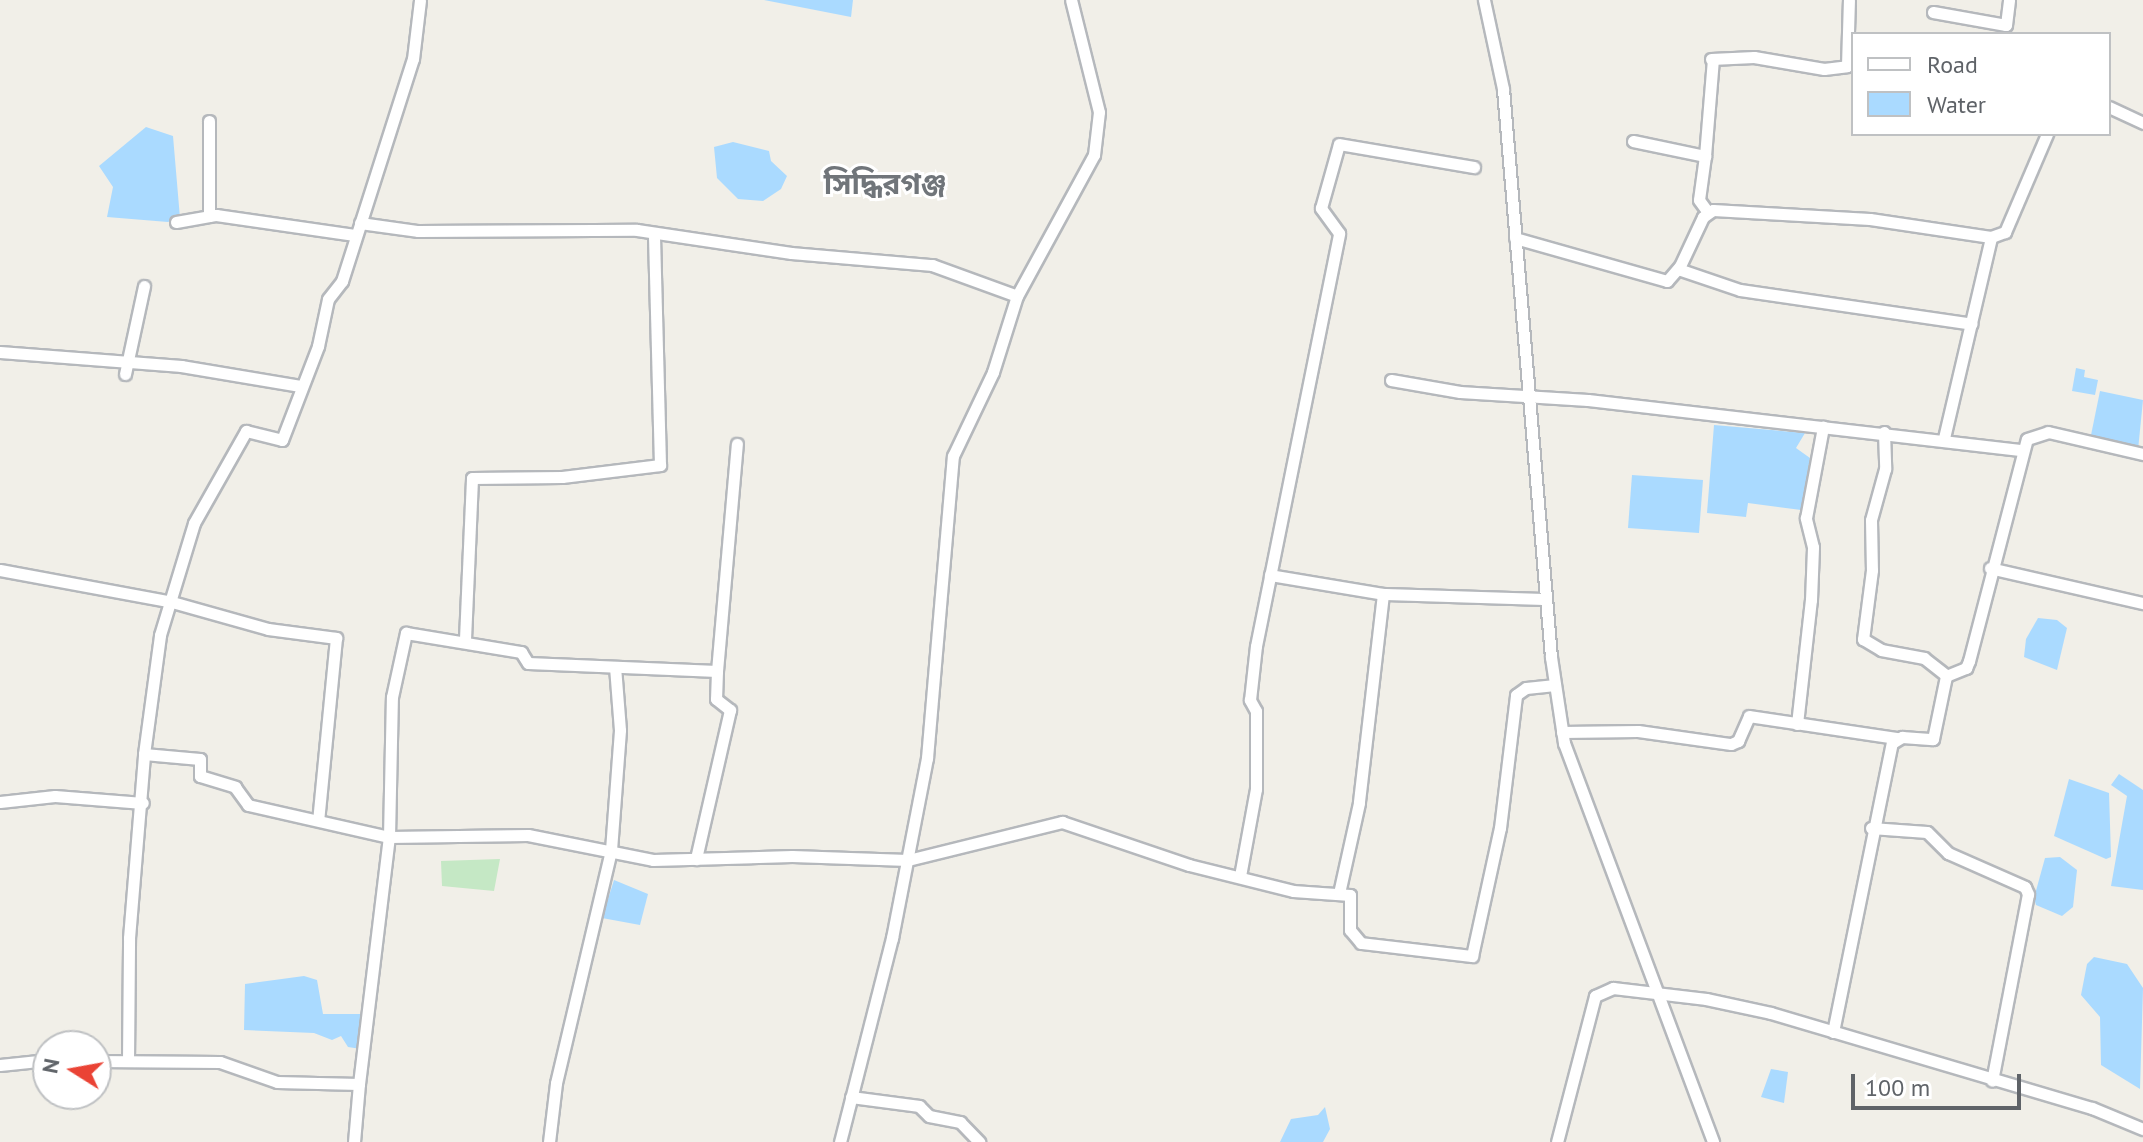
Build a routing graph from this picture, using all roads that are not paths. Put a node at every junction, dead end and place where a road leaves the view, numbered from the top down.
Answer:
1 (420, 0) edge
2 (1071, 0) edge
3 (1484, 0) edge
4 (1849, 0) edge
5 (2009, 0) edge
6 (1933, 12) dead end
7 (2111, 108) edge
8 (209, 121) dead end
9 (2143, 123) edge
10 (2046, 136) edge
11 (1633, 141) dead end
12 (1705, 156) junction
13 (1474, 167) dead end
14 (1707, 211) junction
15 (209, 216) junction
16 (176, 222) dead end
17 (360, 223) junction
18 (654, 233) junction
19 (355, 235) junction
20 (1991, 237) junction
21 (1515, 238) junction
22 (1678, 269) junction
23 (144, 286) dead end
24 (1017, 296) junction
25 (1972, 324) junction
26 (0, 352) edge
27 (127, 360) junction
28 (125, 374) dead end
29 (1391, 380) dead end
30 (300, 386) junction
31 (1529, 396) junction
32 (1823, 427) junction
33 (1884, 432) junction
34 (1944, 438) junction
35 (737, 444) dead end
36 (2022, 450) junction
37 (2143, 454) edge
38 (1990, 568) junction
39 (0, 570) edge
40 (1270, 575) junction
41 (1383, 594) junction
42 (1546, 599) junction
43 (172, 602) junction
44 (2143, 603) edge
45 (465, 639) junction
46 (615, 667) junction
47 (717, 671) junction
48 (1947, 676) junction
49 (1555, 685) junction
50 (1797, 724) junction
51 (1562, 732) junction
52 (1897, 738) junction
53 (144, 754) junction
54 (0, 802) edge
55 (143, 803) junction
56 (318, 820) junction
57 (1871, 828) junction
58 (389, 837) junction
59 (611, 850) junction
60 (696, 859) junction
61 (908, 860) junction
62 (1240, 876) junction
63 (1339, 893) junction
64 (1658, 993) junction
65 (1833, 1032) junction
66 (112, 1061) edge
67 (128, 1061) junction
68 (32, 1062) edge
69 (0, 1065) edge
70 (1992, 1081) junction
71 (359, 1084) junction
72 (851, 1097) junction
73 (2143, 1129) edge
74 (354, 1142) edge
75 (549, 1142) edge
76 (840, 1142) edge
77 (979, 1142) edge
78 (1557, 1142) edge
79 (1713, 1142) edge

1 - 17 street
2 - 24 street
3 - 21 street
4 - 12 street
5 - 6 street
7 - 9 street
8 - 15 street
10 - 20 street
11 - 12 street
12 - 14 street
13 - 40 street
14 - 20 street
14 - 22 street
15 - 16 street
15 - 19 street
17 - 18 street
17 - 19 street
18 - 24 street
18 - 45 street
19 - 30 street
20 - 25 street
21 - 22 street
21 - 31 street
22 - 25 street
23 - 27 street
24 - 61 street
25 - 34 street
26 - 27 street
27 - 28 street
27 - 30 street
29 - 31 street
30 - 43 street
31 - 32 street
31 - 42 street
32 - 33 street
32 - 50 street
33 - 34 street
33 - 48 street
34 - 36 street
35 - 47 street
36 - 37 street
36 - 38 street
38 - 44 street
38 - 48 street
39 - 43 street
40 - 41 street
40 - 62 street
41 - 42 street
41 - 63 street
42 - 49 street
43 - 53 street
43 - 56 street
45 - 46 street
45 - 58 street
46 - 47 street
46 - 59 street
47 - 60 street
48 - 52 street
49 - 51 street
49 - 63 street
50 - 51 street
50 - 52 street
51 - 64 street
52 - 57 street
53 - 55 street
53 - 56 street
54 - 55 street
55 - 67 street
56 - 58 street
57 - 65 street
57 - 70 street
58 - 59 street
58 - 71 street
59 - 60 street
59 - 75 street
60 - 61 street
61 - 62 street
61 - 72 street
62 - 63 street
64 - 65 street
64 - 78 street
64 - 79 street
65 - 70 street
66 - 67 street
67 - 71 street
68 - 69 street
70 - 73 street
71 - 74 street
72 - 76 street
72 - 77 street

